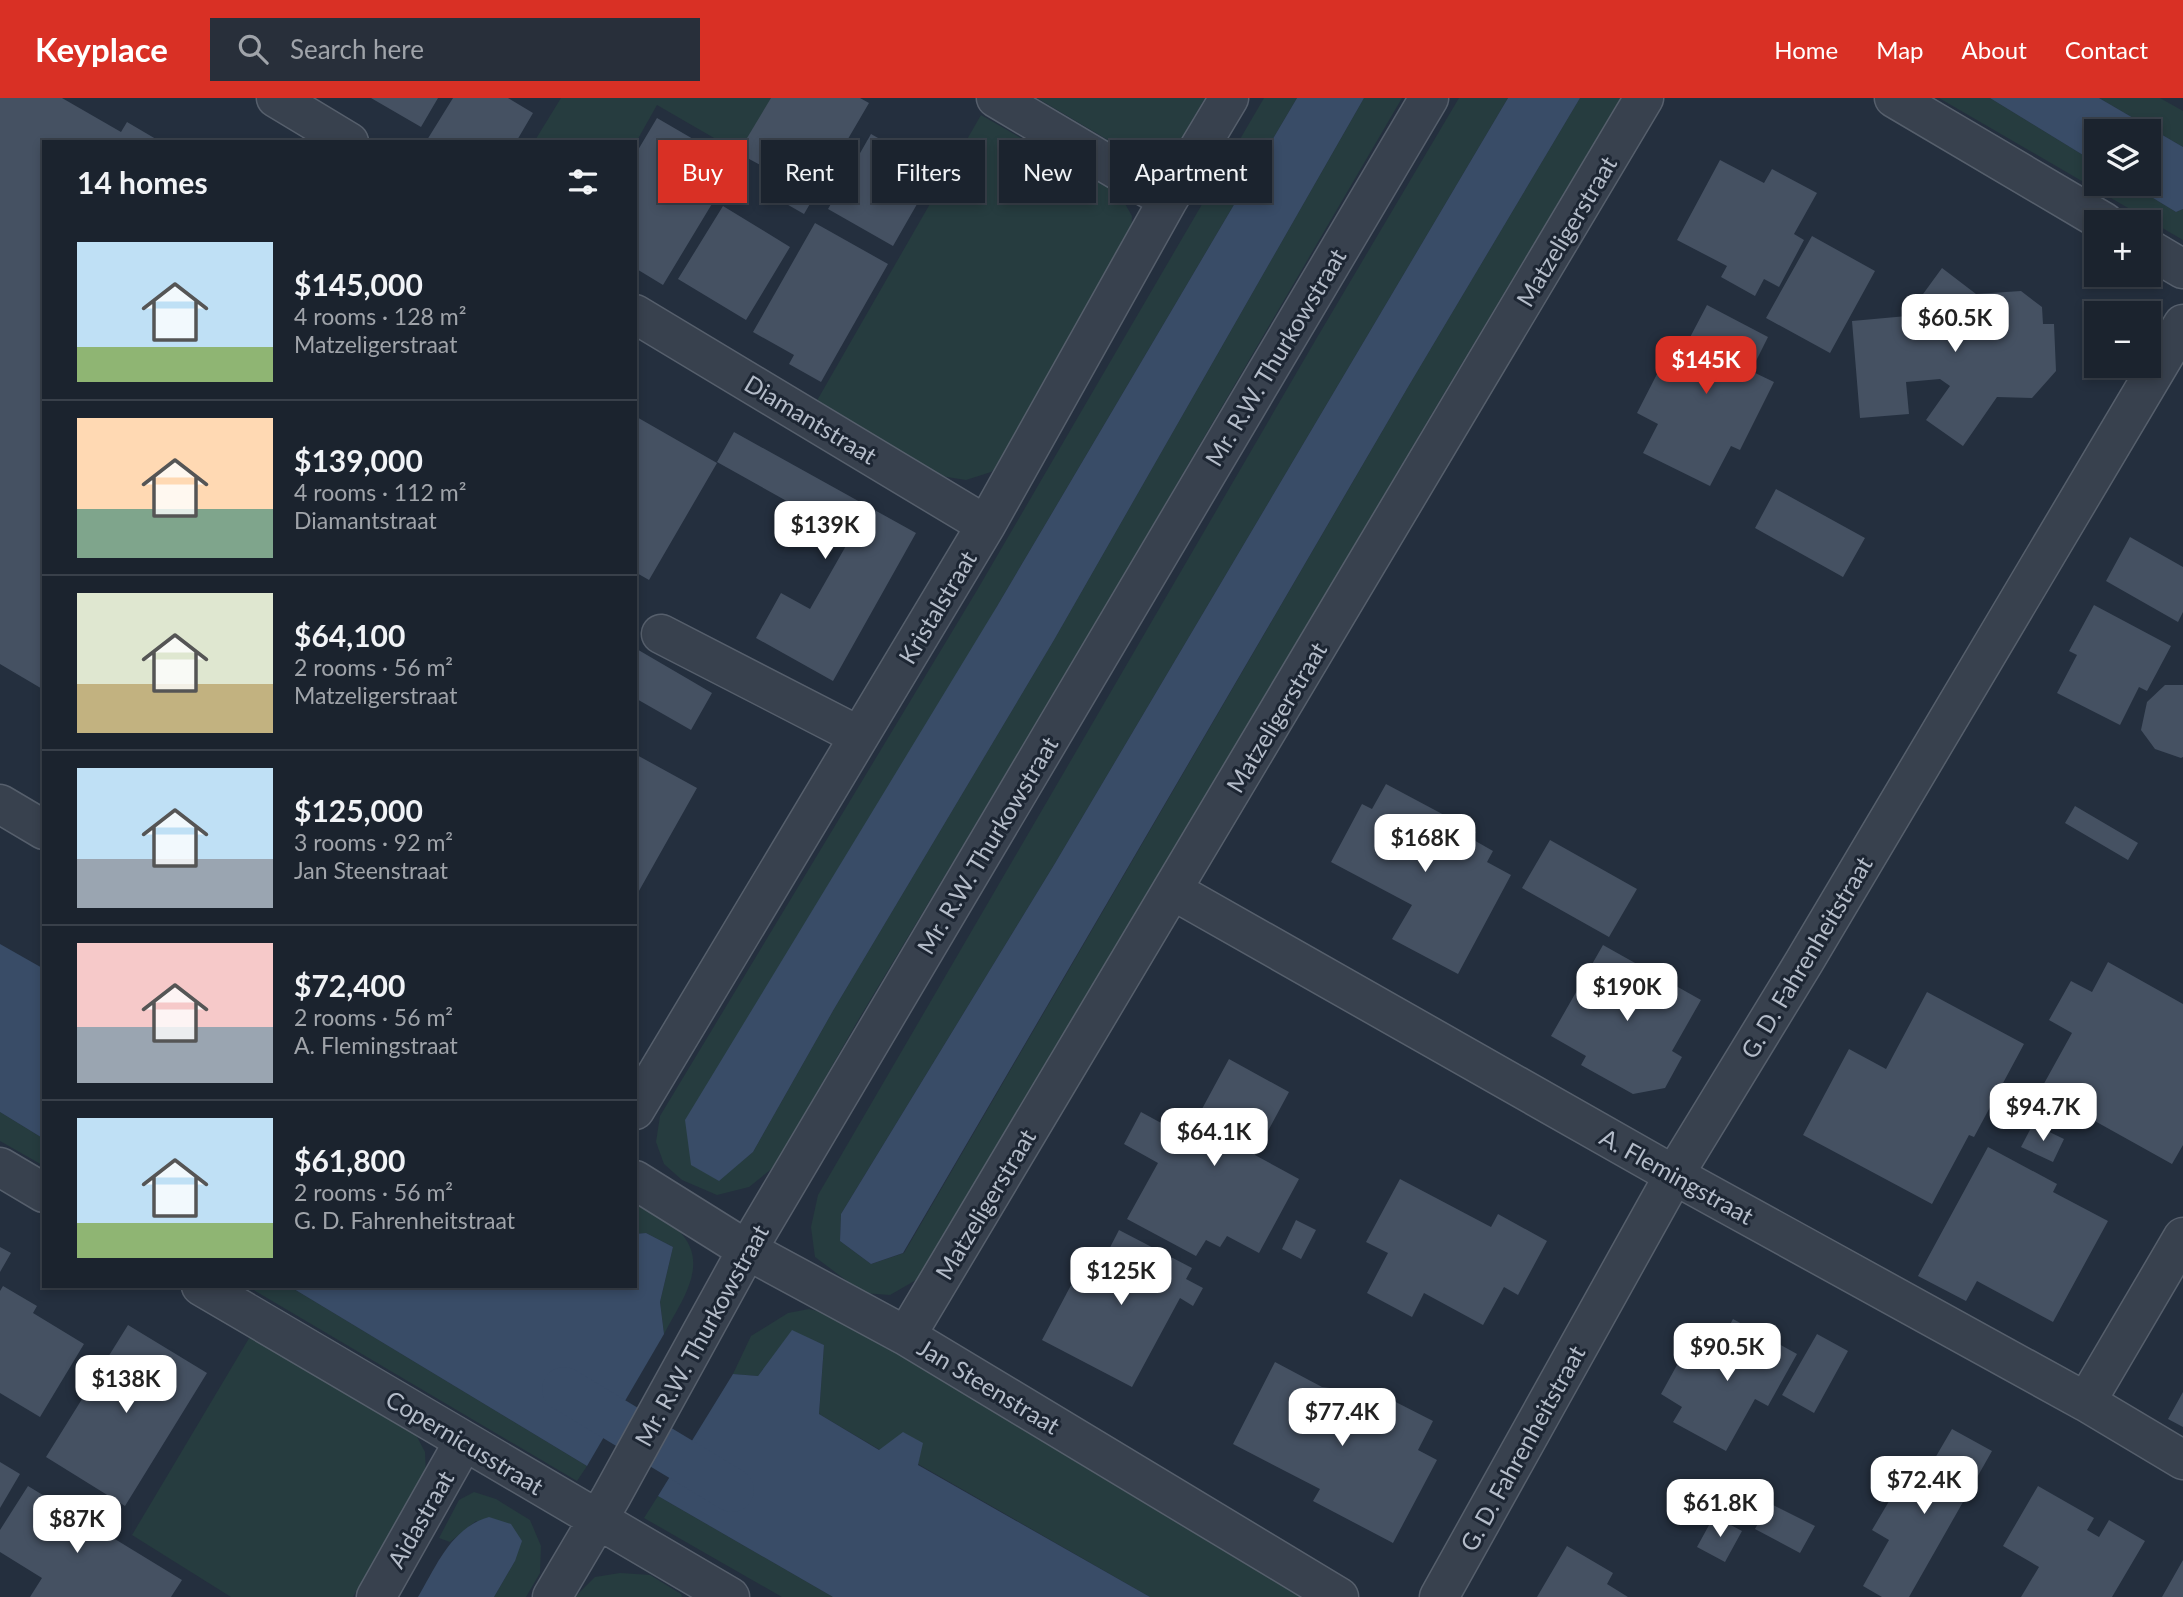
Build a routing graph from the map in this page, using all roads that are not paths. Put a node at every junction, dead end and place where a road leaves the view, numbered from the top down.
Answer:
1 (276, 98) edge
2 (996, 98) edge
3 (1229, 98) edge
4 (1429, 98) edge
5 (1644, 98) edge
6 (1894, 98) edge
7 (346, 140) edge
8 (1204, 140) edge
9 (1110, 166) edge
10 (1166, 203) edge
11 (2084, 210) edge
12 (2161, 256) edge
13 (2183, 269) edge
14 (637, 315) edge
15 (2183, 324) edge
16 (986, 524) junction
17 (661, 634) dead end
18 (859, 736) junction
19 (0, 804) edge
20 (42, 829) edge
21 (1172, 890) junction
22 (637, 1107) edge
23 (0, 1167) edge
24 (1674, 1175) junction
25 (637, 1181) edge
26 (42, 1192) edge
27 (2183, 1237) edge
28 (747, 1250) junction
29 (204, 1288) edge
30 (906, 1336) junction
31 (2086, 1402) junction
32 (464, 1441) junction
33 (2183, 1460) edge
34 (604, 1509) junction
35 (376, 1597) edge
36 (552, 1597) edge
37 (730, 1597) edge
38 (1339, 1597) edge
39 (1439, 1597) edge

1 - 7 street
2 - 9 street
3 - 8 street, Kristalstraat
4 - 28 street, Mr. R.W. Thurkowstraat
5 - 21 street, Matzeligerstraat
6 - 11 street
10 - 16 street, Kristalstraat
12 - 13 street
14 - 16 street, Diamantstraat
15 - 24 street, G. D. Fahrenheitstraat
16 - 18 street, Kristalstraat
17 - 18 street
18 - 22 street, Kristalstraat
19 - 20 street
21 - 24 street, A. Flemingstraat
21 - 30 street, Matzeligerstraat
23 - 26 street
24 - 31 street, A. Flemingstraat
24 - 39 street, G. D. Fahrenheitstraat
25 - 28 street, Jan Steenstraat
27 - 31 street
28 - 30 street, Jan Steenstraat
28 - 34 street, Mr. R.W. Thurkowstraat
29 - 32 street, Copernicusstraat
30 - 38 street, Jan Steenstraat
31 - 33 street, A. Flemingstraat
32 - 34 street, Copernicusstraat
32 - 35 street, Aidastraat
34 - 36 street, Mr. R.W. Thurkowstraat
34 - 37 street, Copernicusstraat

